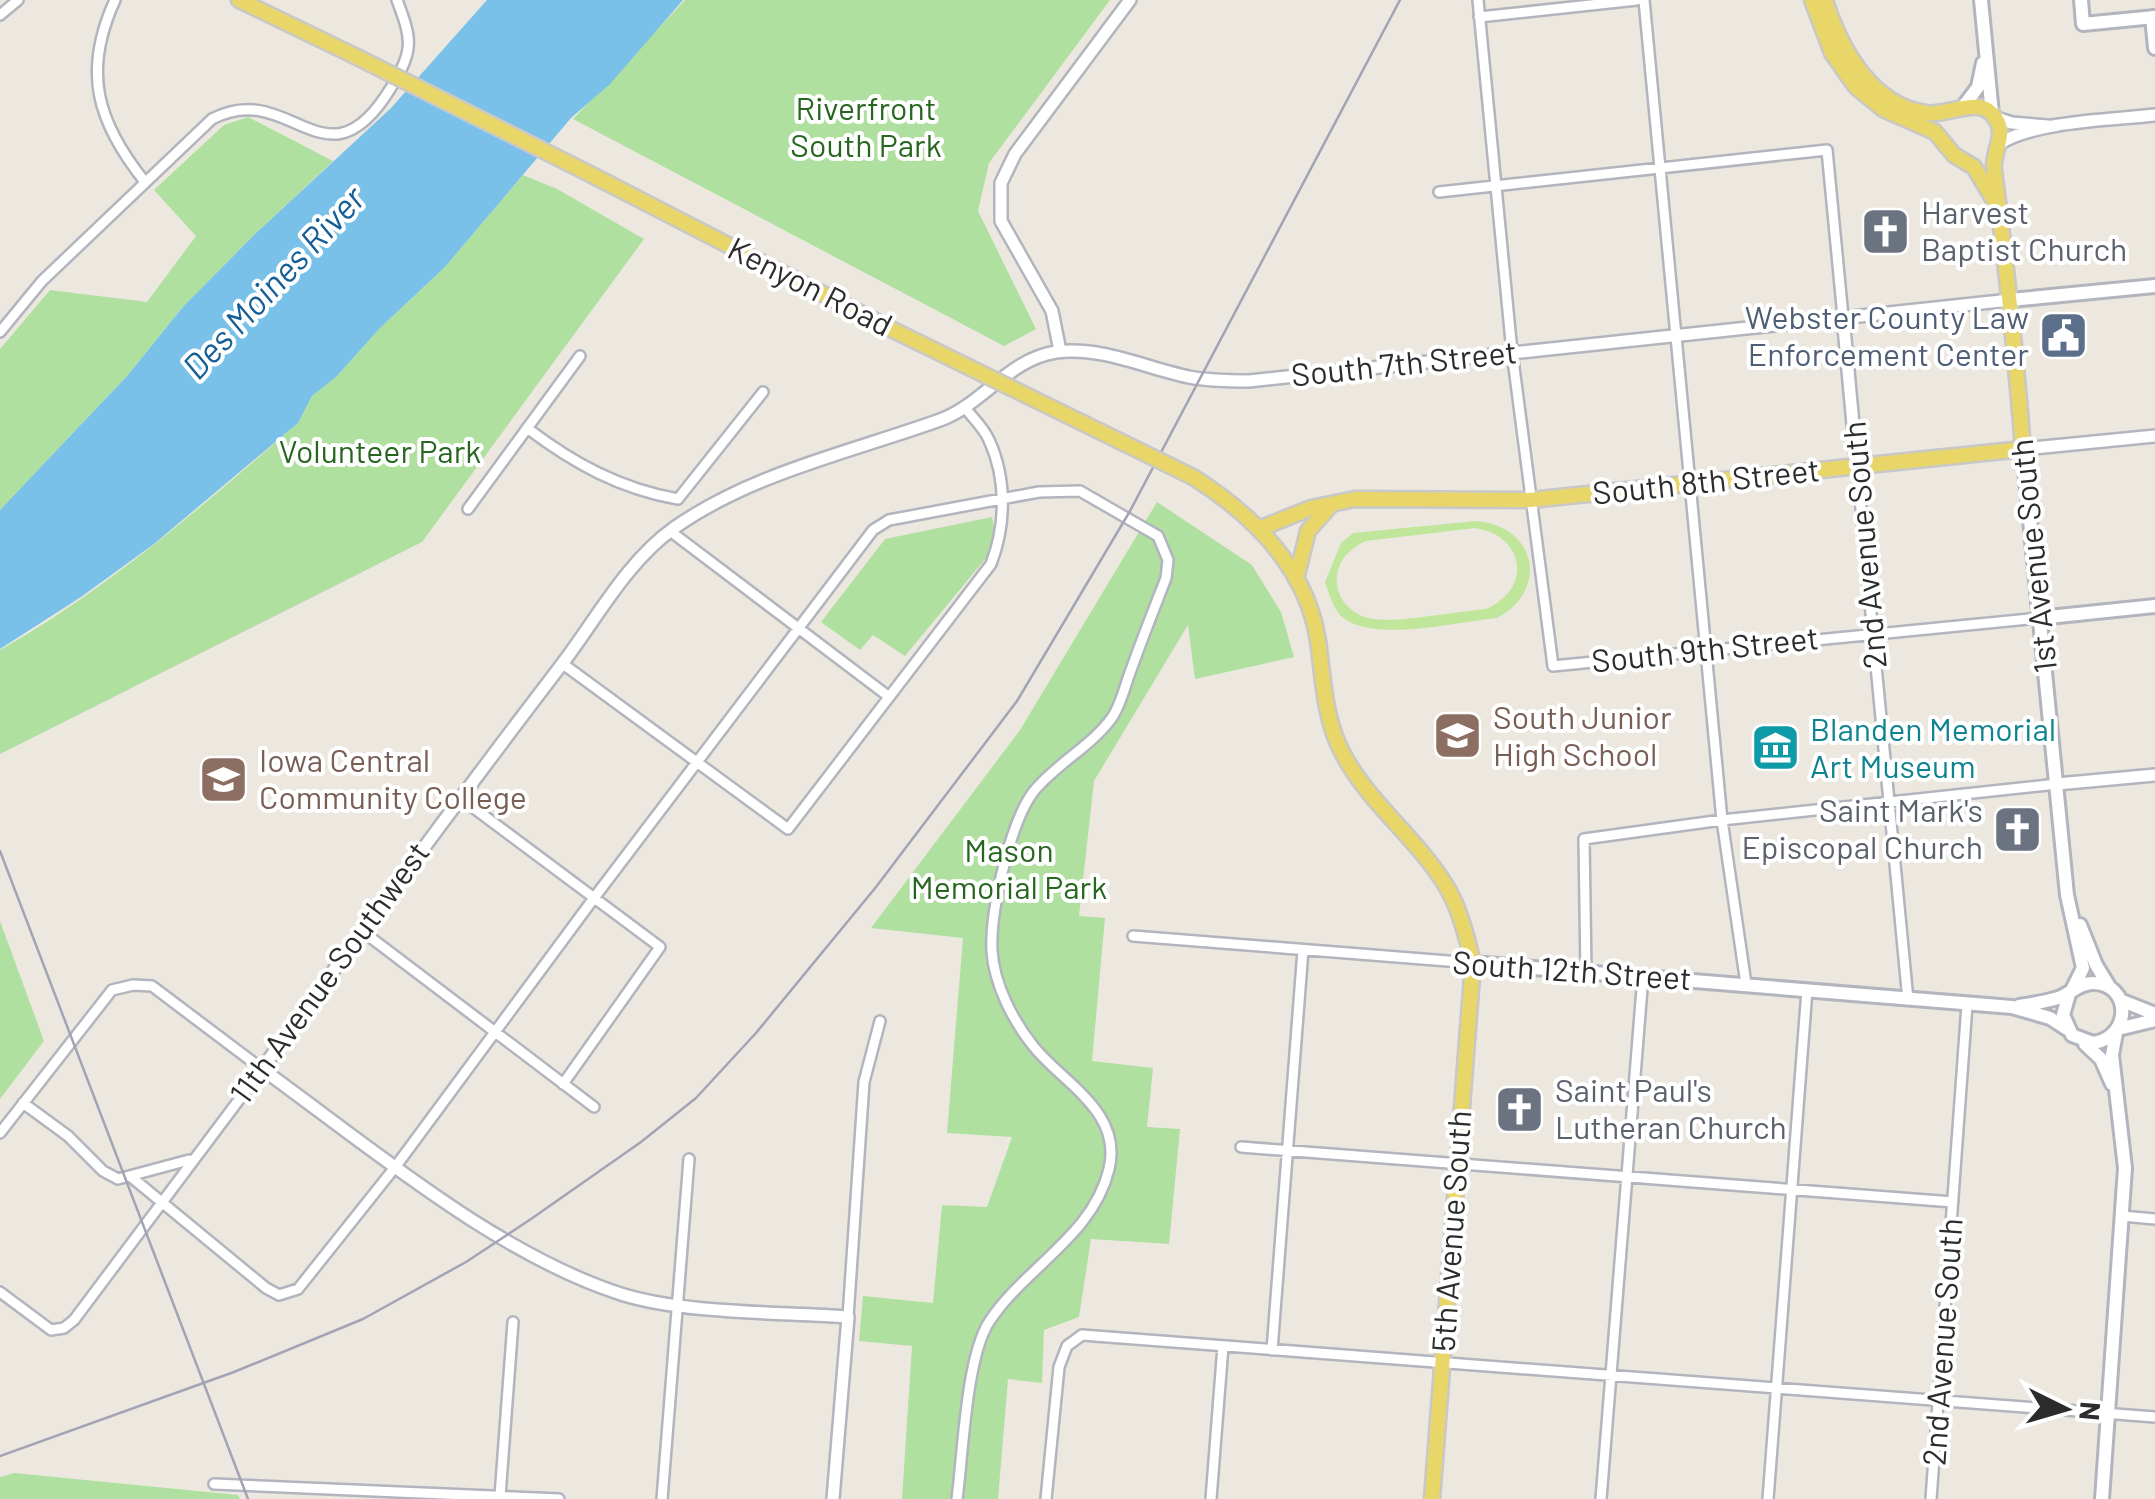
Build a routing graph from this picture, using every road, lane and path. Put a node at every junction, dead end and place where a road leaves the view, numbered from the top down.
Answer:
1 (18, 0) edge
2 (115, 0) edge
3 (239, 0) edge
4 (398, 0) edge
5 (1130, 0) edge
6 (1478, 0) edge
7 (1636, 0) edge
8 (1644, 0) edge
9 (1812, 0) edge
10 (1825, 0) edge
11 (1981, 0) edge
12 (2081, 0) edge
13 (0, 15) edge
14 (1479, 17) junction
15 (2154, 17) edge
16 (1985, 36) junction
17 (2155, 48) edge
18 (1960, 108) junction
19 (2155, 115) edge
20 (1994, 116) junction
21 (2048, 126) junction
22 (1946, 145) junction
23 (1997, 147) junction
24 (1969, 162) junction
25 (1659, 168) junction
26 (145, 182) junction
27 (1496, 186) junction
28 (1440, 192) dead end
29 (2001, 217) junction
30 (2155, 286) edge
31 (2010, 300) junction
32 (1843, 317) junction
33 (0, 332) edge
34 (1675, 333) junction
35 (1060, 352) junction
36 (1512, 352) junction
37 (580, 356) dead end
38 (763, 392) dead end
39 (965, 408) junction
40 (527, 428) junction
41 (2155, 436) edge
42 (2023, 449) junction
43 (1857, 466) junction
44 (1690, 484) junction
45 (678, 499) junction
46 (1003, 500) junction
47 (1530, 500) junction
48 (1333, 503) junction
49 (468, 509) dead end
50 (692, 516) junction
51 (1260, 528) junction
52 (670, 531) junction
53 (1296, 579) junction
54 (2155, 606) edge
55 (2040, 618) junction
56 (799, 626) junction
57 (1873, 633) junction
58 (1706, 650) junction
59 (563, 664) junction
60 (888, 696) junction
61 (698, 760) junction
62 (2155, 775) edge
63 (2057, 784) junction
64 (460, 797) junction
65 (1889, 802) junction
66 (1722, 820) junction
67 (2067, 896) junction
68 (594, 898) junction
69 (362, 931) junction
70 (1133, 936) dead end
71 (1304, 950) junction
72 (1473, 964) junction
73 (1586, 972) junction
74 (1643, 976) junction
75 (1746, 984) junction
76 (1806, 990) junction
77 (2071, 992) junction
78 (2115, 994) junction
79 (1908, 1000) junction
80 (1968, 1005) junction
81 (2012, 1007) junction
82 (2155, 1017) edge
83 (880, 1021) dead end
84 (2067, 1029) junction
85 (2117, 1031) junction
86 (494, 1032) junction
87 (2078, 1039) junction
88 (262, 1070) junction
89 (563, 1084) junction
90 (23, 1103) junction
91 (2120, 1105) junction
92 (594, 1107) dead end
93 (0, 1133) edge
94 (1240, 1148) dead end
95 (1288, 1151) junction
96 (689, 1159) dead end
97 (192, 1160) junction
98 (1458, 1164) junction
99 (396, 1166) junction
100 (130, 1176) junction
101 (1627, 1177) junction
102 (1792, 1190) junction
103 (160, 1202) junction
104 (1953, 1202) junction
105 (2122, 1216) junction
106 (2155, 1218) edge
107 (0, 1292) edge
108 (678, 1305) junction
109 (848, 1317) junction
110 (513, 1322) dead end
111 (1222, 1346) junction
112 (1272, 1350) junction
113 (1442, 1362) junction
114 (1611, 1376) junction
115 (1777, 1388) junction
116 (1938, 1400) junction
117 (2108, 1414) junction
118 (2155, 1417) edge
119 (214, 1484) dead end
120 (500, 1496) junction
121 (534, 1498) edge
122 (559, 1499) edge
123 (662, 1499) edge
124 (834, 1499) edge
125 (957, 1499) edge
126 (1046, 1499) edge
127 (1211, 1499) edge
128 (1432, 1499) edge
129 (1601, 1499) edge
130 (1768, 1499) edge
131 (1931, 1499) edge
132 (2102, 1499) edge

1 - 13 street
2 - 26 street
3 - 51 main road, Kenyon Road, bridge
4 - 26 street
5 - 35 street
6 - 14 street
7 - 14 street
8 - 25 street
9 - 22 main road
10 - 18 main road
11 - 16 main road, 1st Avenue South
12 - 15 main road
14 - 27 street
15 - 17 main road
16 - 18 main road, 1st Avenue South
16 - 20 main road, 1st Avenue South
18 - 20 main road
18 - 22 main road, 1st Avenue South
19 - 21 street
20 - 21 street
20 - 23 main road, 1st Avenue South
21 - 23 street
22 - 24 main road, 1st Avenue South
23 - 24 main road
23 - 29 main road, 1st Avenue South
24 - 29 main road, 1st Avenue South
25 - 27 street
25 - 32 street, 2nd Avenue South
25 - 34 street
26 - 33 street
27 - 28 street
27 - 36 street
29 - 31 main road, 1st Avenue South
30 - 31 main road, South 7th Street
31 - 32 street, South 7th Street
31 - 42 main road, 1st Avenue South
32 - 34 street, South 7th Street
32 - 43 street, 2nd Avenue South
34 - 36 street, South 7th Street
34 - 44 street
35 - 36 street, South 7th Street
35 - 39 street, South 7th Street
36 - 47 street
37 - 40 street
38 - 45 street
39 - 46 street
39 - 50 street, South 7th Street
40 - 45 street
40 - 49 street
41 - 42 street, South 8th Street
42 - 43 main road, South 8th Street
42 - 55 main road, 1st Avenue South
43 - 44 main road, South 8th Street
43 - 57 street, 2nd Avenue South
44 - 47 main road, South 8th Street
44 - 58 street
45 - 50 street
46 - 56 street
46 - 60 street
46 - 125 street
47 - 48 main road, South 8th Street
47 - 58 street, South 9th Street
48 - 51 main road, South 8th Street
48 - 53 main road
50 - 52 street, 11th Avenue Southwest
51 - 53 main road, Kenyon Road
52 - 56 street
52 - 59 street, 11th Avenue Southwest
53 - 72 main road, Kenyon Road
54 - 55 main road, South 9th Street
55 - 57 street, South 9th Street
55 - 63 main road, 1st Avenue South
56 - 60 street
56 - 61 street
57 - 58 street, South 9th Street
57 - 65 street, 2nd Avenue South
58 - 66 street
59 - 61 street
59 - 64 street, 11th Avenue Southwest
60 - 61 street
61 - 68 street
62 - 63 street
63 - 65 street
63 - 67 main road, 1st Avenue South
64 - 68 street
64 - 69 street, 11th Avenue Southwest
65 - 66 street
65 - 79 street, 2nd Avenue South
66 - 73 street
66 - 75 street
67 - 77 main road, 1st Avenue South
67 - 78 main road, 1st Avenue South
68 - 86 street
68 - 89 street
69 - 86 street
69 - 88 street, 11th Avenue Southwest
70 - 71 street, South 12th Street
71 - 72 street, South 12th Street
71 - 95 street
72 - 73 main road, South 12th Street
72 - 98 main road, 5th Avenue South
73 - 74 main road, South 12th Street
74 - 75 main road, South 12th Street
74 - 101 street
75 - 76 main road, South 12th Street
76 - 79 main road, South 12th Street
76 - 102 street
77 - 78 main road
77 - 81 main road, South 12th Street
77 - 84 main road
78 - 82 main road
78 - 85 main road
79 - 80 main road, South 12th Street
80 - 81 main road, South 12th Street
80 - 104 street, 2nd Avenue South
81 - 84 main road, South 12th Street
82 - 85 main road
83 - 109 street
84 - 87 main road
85 - 87 main road
85 - 91 main road
86 - 89 street
86 - 99 street
87 - 91 main road
88 - 90 street
88 - 97 street, 11th Avenue Southwest
88 - 99 street
89 - 92 street
90 - 93 street
90 - 100 street
91 - 105 main road
94 - 95 street
95 - 98 street
95 - 112 street
96 - 108 street
97 - 100 street
97 - 103 street, 11th Avenue Southwest
98 - 101 street
98 - 113 main road, 5th Avenue South
99 - 103 street
99 - 108 street
100 - 103 street
101 - 102 street
101 - 114 street
102 - 104 street
102 - 115 street
103 - 107 street, 11th Avenue Southwest
104 - 116 street, 2nd Avenue South
105 - 106 street
105 - 117 main road
108 - 109 street
108 - 123 street
109 - 124 street
110 - 120 street
111 - 112 street
111 - 126 street
111 - 127 street
112 - 113 street
113 - 114 street
113 - 128 main road, 5th Avenue South
114 - 115 street
114 - 129 street
115 - 116 street
115 - 130 street
116 - 117 street
116 - 131 street, 2nd Avenue South
117 - 118 street
117 - 132 main road
119 - 120 street
120 - 121 street
121 - 122 street

